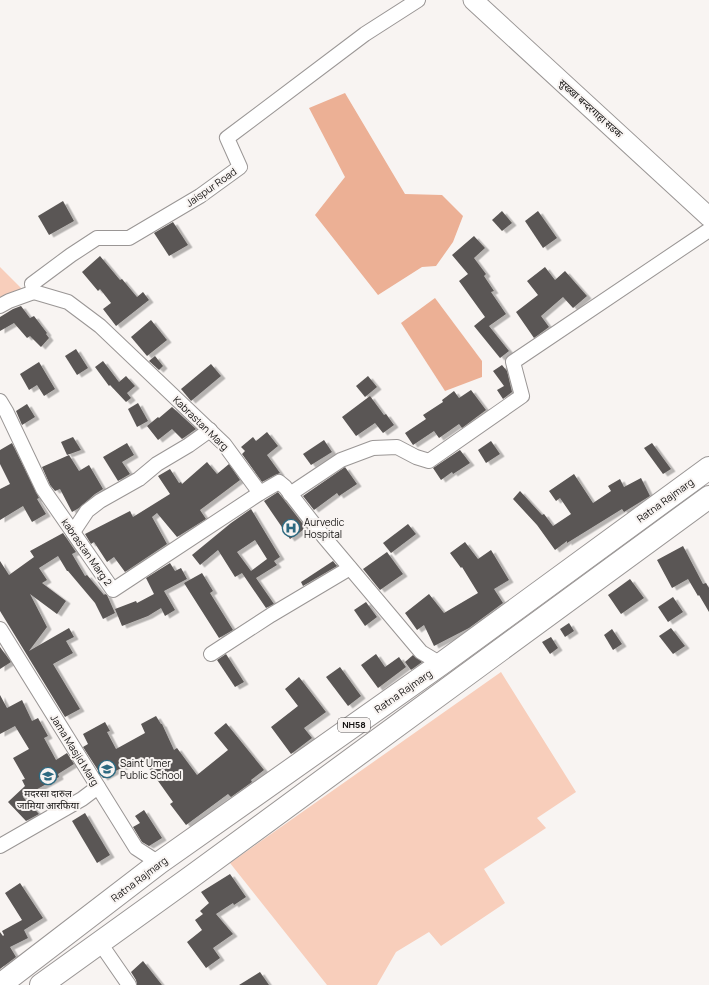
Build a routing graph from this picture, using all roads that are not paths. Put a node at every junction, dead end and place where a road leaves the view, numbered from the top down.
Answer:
1 (418, 0) edge
2 (473, 0) edge
3 (709, 217) edge
4 (709, 230) edge
5 (34, 292) junction
6 (0, 306) edge
7 (0, 401) edge
8 (210, 430) junction
9 (709, 468) edge
10 (260, 493) junction
11 (290, 494) junction
12 (709, 497) edge
13 (74, 532) junction
14 (350, 568) junction
15 (0, 629) edge
16 (211, 654) dead end
17 (441, 664) junction
18 (98, 787) junction
19 (0, 846) edge
20 (159, 863) junction
21 (100, 943) junction
22 (0, 985) edge
23 (41, 985) edge
24 (129, 985) edge

1 - 5 street, Jaispur Road
2 - 3 street, सुख्खा बन्दरगाहा सडक
4 - 11 street
5 - 6 street
5 - 8 street, Kabrastan Marg
7 - 13 street, kabrastan Marg 2
8 - 10 street, Kabrastan Marg
8 - 13 street
9 - 17 highway, Ratna Rajmarg / NH58
10 - 11 street
10 - 13 street, kabrastan Marg 2
11 - 14 street
12 - 21 highway, NH58
14 - 16 street
14 - 17 street
15 - 18 street, Jama Masjid Marg
17 - 20 highway, Ratna Rajmarg / NH58
18 - 19 street
18 - 20 street, Jama Masjid Marg
20 - 22 highway, Ratna Rajmarg / NH58
21 - 23 highway, NH58
21 - 24 street

